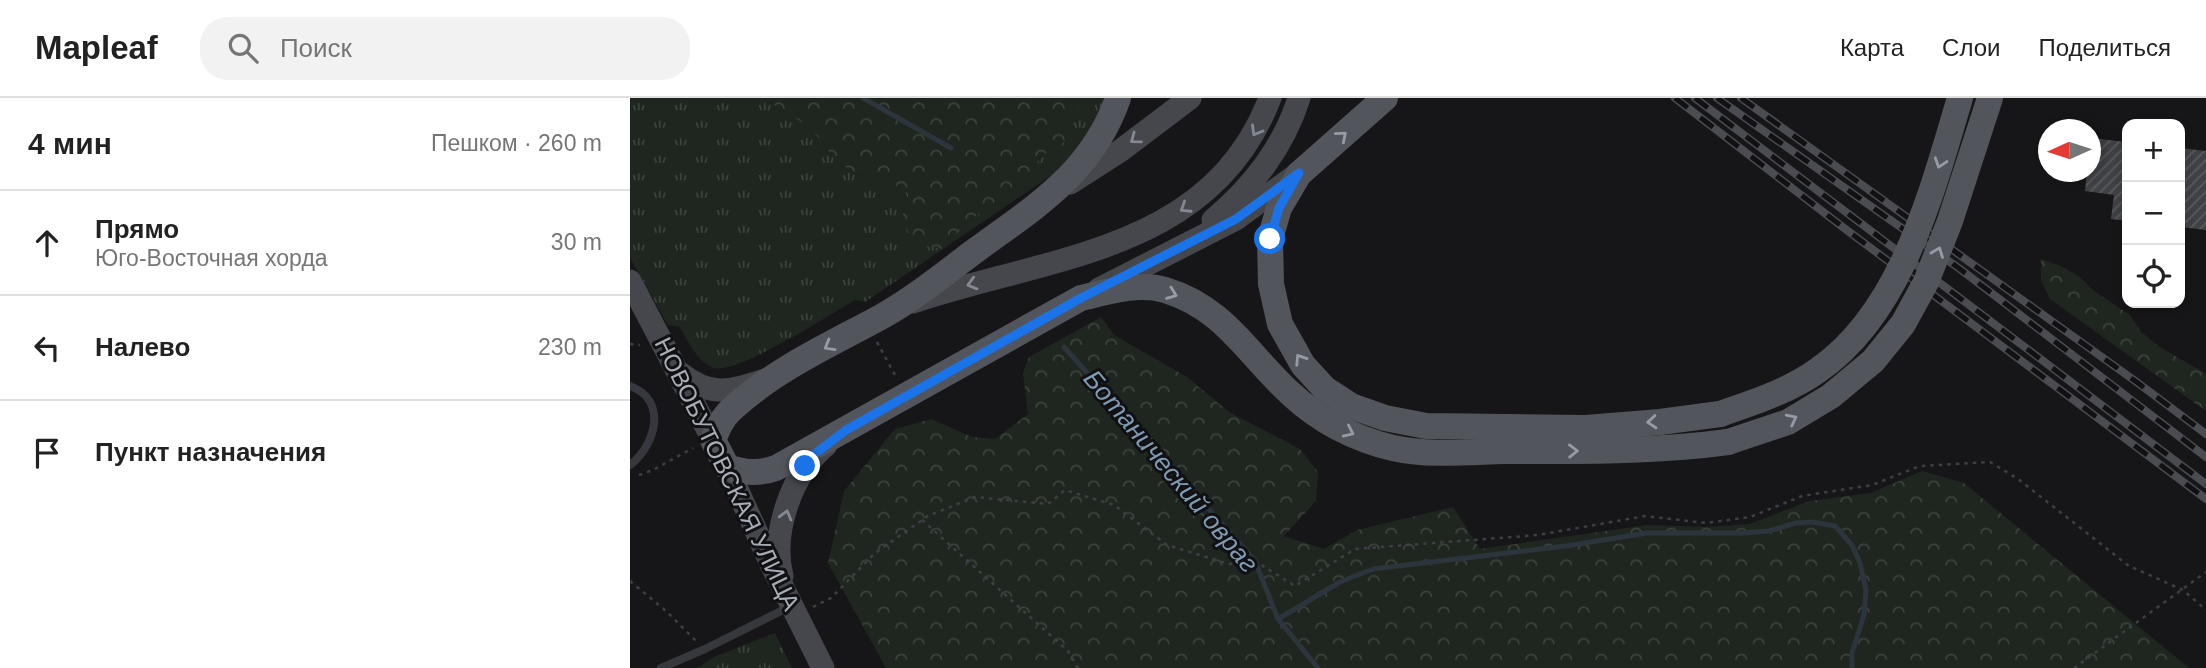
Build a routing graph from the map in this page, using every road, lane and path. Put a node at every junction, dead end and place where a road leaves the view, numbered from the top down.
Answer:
1 (1118, 98) edge
2 (1190, 98) edge
3 (1270, 98) edge
4 (1299, 98) edge
5 (1385, 98) edge
6 (1960, 98) edge
7 (1990, 98) edge
8 (1299, 173) junction
9 (1051, 195) junction
10 (1164, 256) junction
11 (630, 281) edge
12 (1081, 298) junction
13 (875, 319) junction
14 (680, 373) junction
15 (775, 377) junction
16 (630, 386) edge
17 (906, 397) junction
18 (846, 430) junction
19 (706, 443) junction
20 (630, 465) edge
21 (727, 467) junction
22 (630, 479) edge
23 (922, 520) junction
24 (2206, 572) edge
25 (630, 581) edge
26 (2183, 590) junction
27 (799, 603) junction
28 (2206, 610) edge
29 (705, 649) junction
30 (661, 668) edge
31 (823, 668) edge
32 (1079, 668) edge
33 (2074, 668) edge

1 - 9 main road
2 -> 9 street
3 -> 13 street
4 - 10 street
8 -> 5 main road
6 -> 8 main road, bridge
12 -> 7 main road, bridge
8 - 10 street
9 - 13 main road
10 - 12 street
11 - 14 street, НОВОБУТОВСКАЯ УЛИЦА
12 - 17 main road
13 -> 15 main road
13 - 17 path
14 - 15 street
14 - 19 street, НОВОБУТОВСКАЯ УЛИЦА
15 - 19 main road
16 - 20 lane
17 - 18 main road
18 - 21 main road
27 -> 18 street
19 - 21 main road, НОВОБУТОВСКАЯ УЛИЦА
19 - 22 path
21 - 27 street, НОВОБУТОВСКАЯ УЛИЦА
23 - 26 path
23 - 27 path
23 - 32 path
24 - 26 path
25 - 29 path
26 - 28 path
26 - 33 path
27 - 29 lane
27 - 31 street, НОВОБУТОВСКАЯ УЛИЦА
29 - 30 lane

